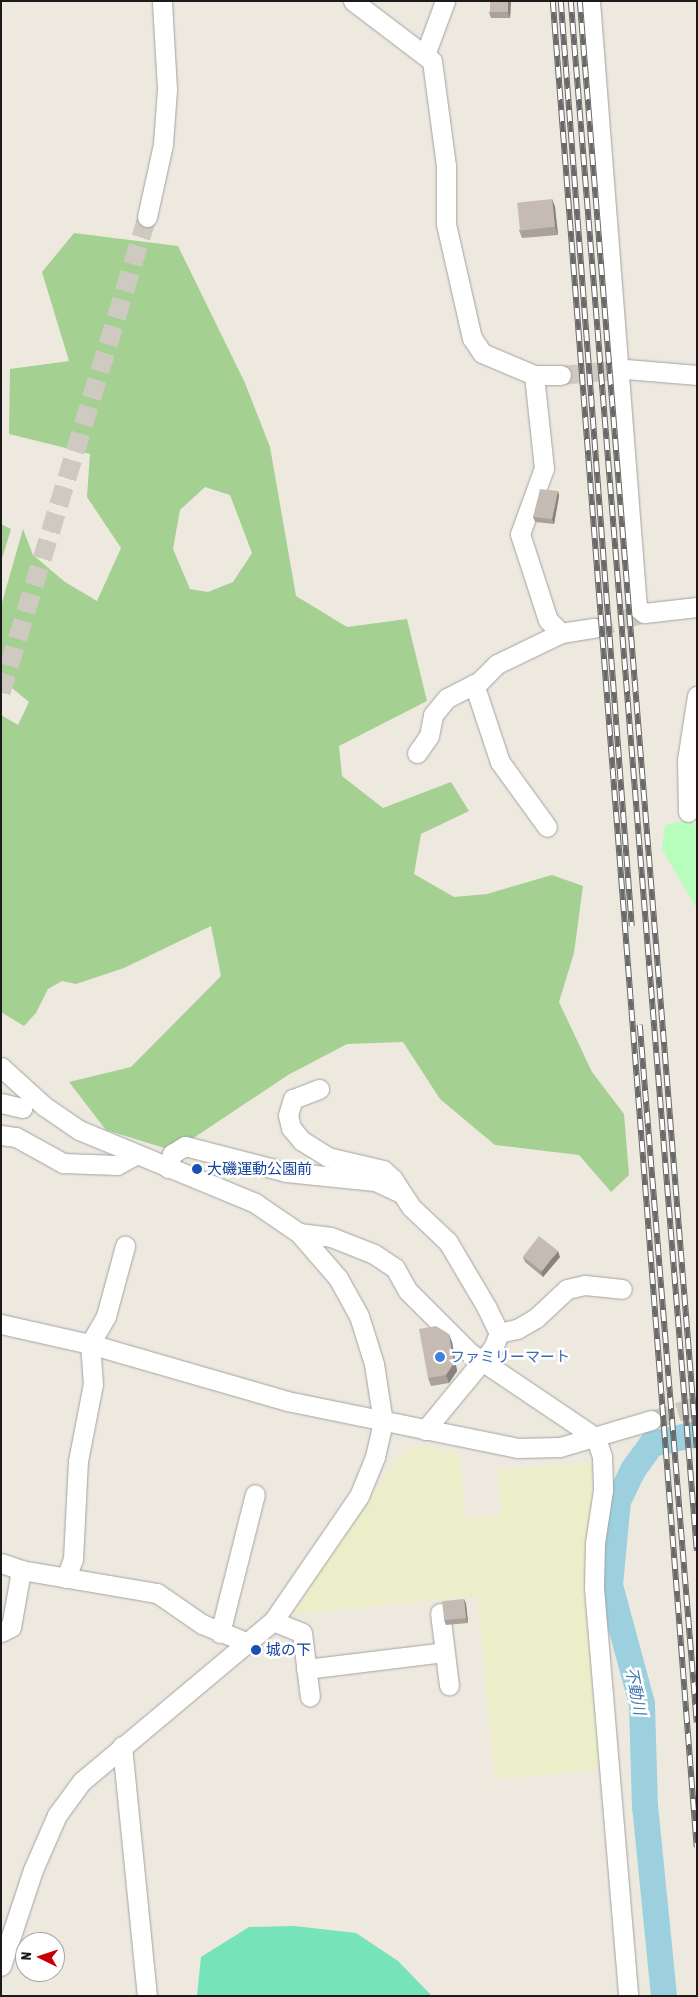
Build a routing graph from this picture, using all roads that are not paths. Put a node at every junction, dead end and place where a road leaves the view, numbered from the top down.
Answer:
1 (162, 1) edge
2 (352, 1) edge
3 (445, 1) edge
4 (590, 1) edge
5 (425, 54) junction
6 (147, 218) tunnel mouth
7 (622, 365) junction
8 (689, 374) edge
9 (534, 375) junction
10 (561, 375) tunnel mouth
11 (697, 607) edge
12 (594, 628) tunnel mouth
13 (561, 633) junction
14 (474, 684) junction
15 (697, 696) edge
16 (694, 732) edge
17 (417, 753) dead end
18 (688, 812) dead end
19 (546, 827) dead end
20 (1, 1067) edge
21 (319, 1089) dead end
22 (1, 1103) edge
23 (22, 1108) dead end
24 (1, 1135) edge
25 (135, 1155) junction
26 (168, 1168) junction
27 (400, 1193) junction
28 (299, 1233) junction
29 (125, 1246) dead end
30 (622, 1289) dead end
31 (1, 1324) edge
32 (499, 1333) junction
33 (90, 1344) junction
34 (482, 1361) junction
35 (651, 1420) tunnel mouth
36 (382, 1422) junction
37 (425, 1430) junction
38 (596, 1438) junction
39 (255, 1494) dead end
40 (1, 1563) edge
41 (22, 1570) junction
42 (66, 1578) junction
43 (440, 1613) dead end
44 (272, 1621) junction
45 (1, 1632) edge
46 (220, 1633) junction
47 (248, 1643) junction
48 (444, 1652) junction
49 (306, 1669) junction
50 (449, 1685) dead end
51 (310, 1697) dead end
52 (122, 1746) junction
53 (1, 1966) edge
54 (147, 1996) edge
55 (628, 1996) edge

1 - 6 street
2 - 5 street
3 - 5 street
4 - 7 street
5 - 9 street
7 - 8 street
7 - 11 street
9 - 10 street
9 - 13 street
12 - 13 street
13 - 14 street
14 - 17 street
14 - 19 street
15 - 16 street
16 - 18 street
20 - 25 street
21 - 27 street
22 - 23 street
24 - 25 street
25 - 26 street
26 - 27 street
26 - 28 street
27 - 32 street
28 - 34 street
28 - 36 street
29 - 33 street
30 - 32 street
31 - 33 street
32 - 34 street
33 - 36 street
33 - 42 street
34 - 37 street
34 - 38 street
35 - 38 street
36 - 37 street
36 - 44 street
37 - 38 street
38 - 55 street
39 - 46 street
40 - 41 street
41 - 42 street
41 - 45 street
42 - 46 street
43 - 48 street
44 - 47 street
44 - 49 street
46 - 47 street
47 - 52 street
48 - 49 street
48 - 50 street
49 - 51 street
52 - 53 street
52 - 54 street

